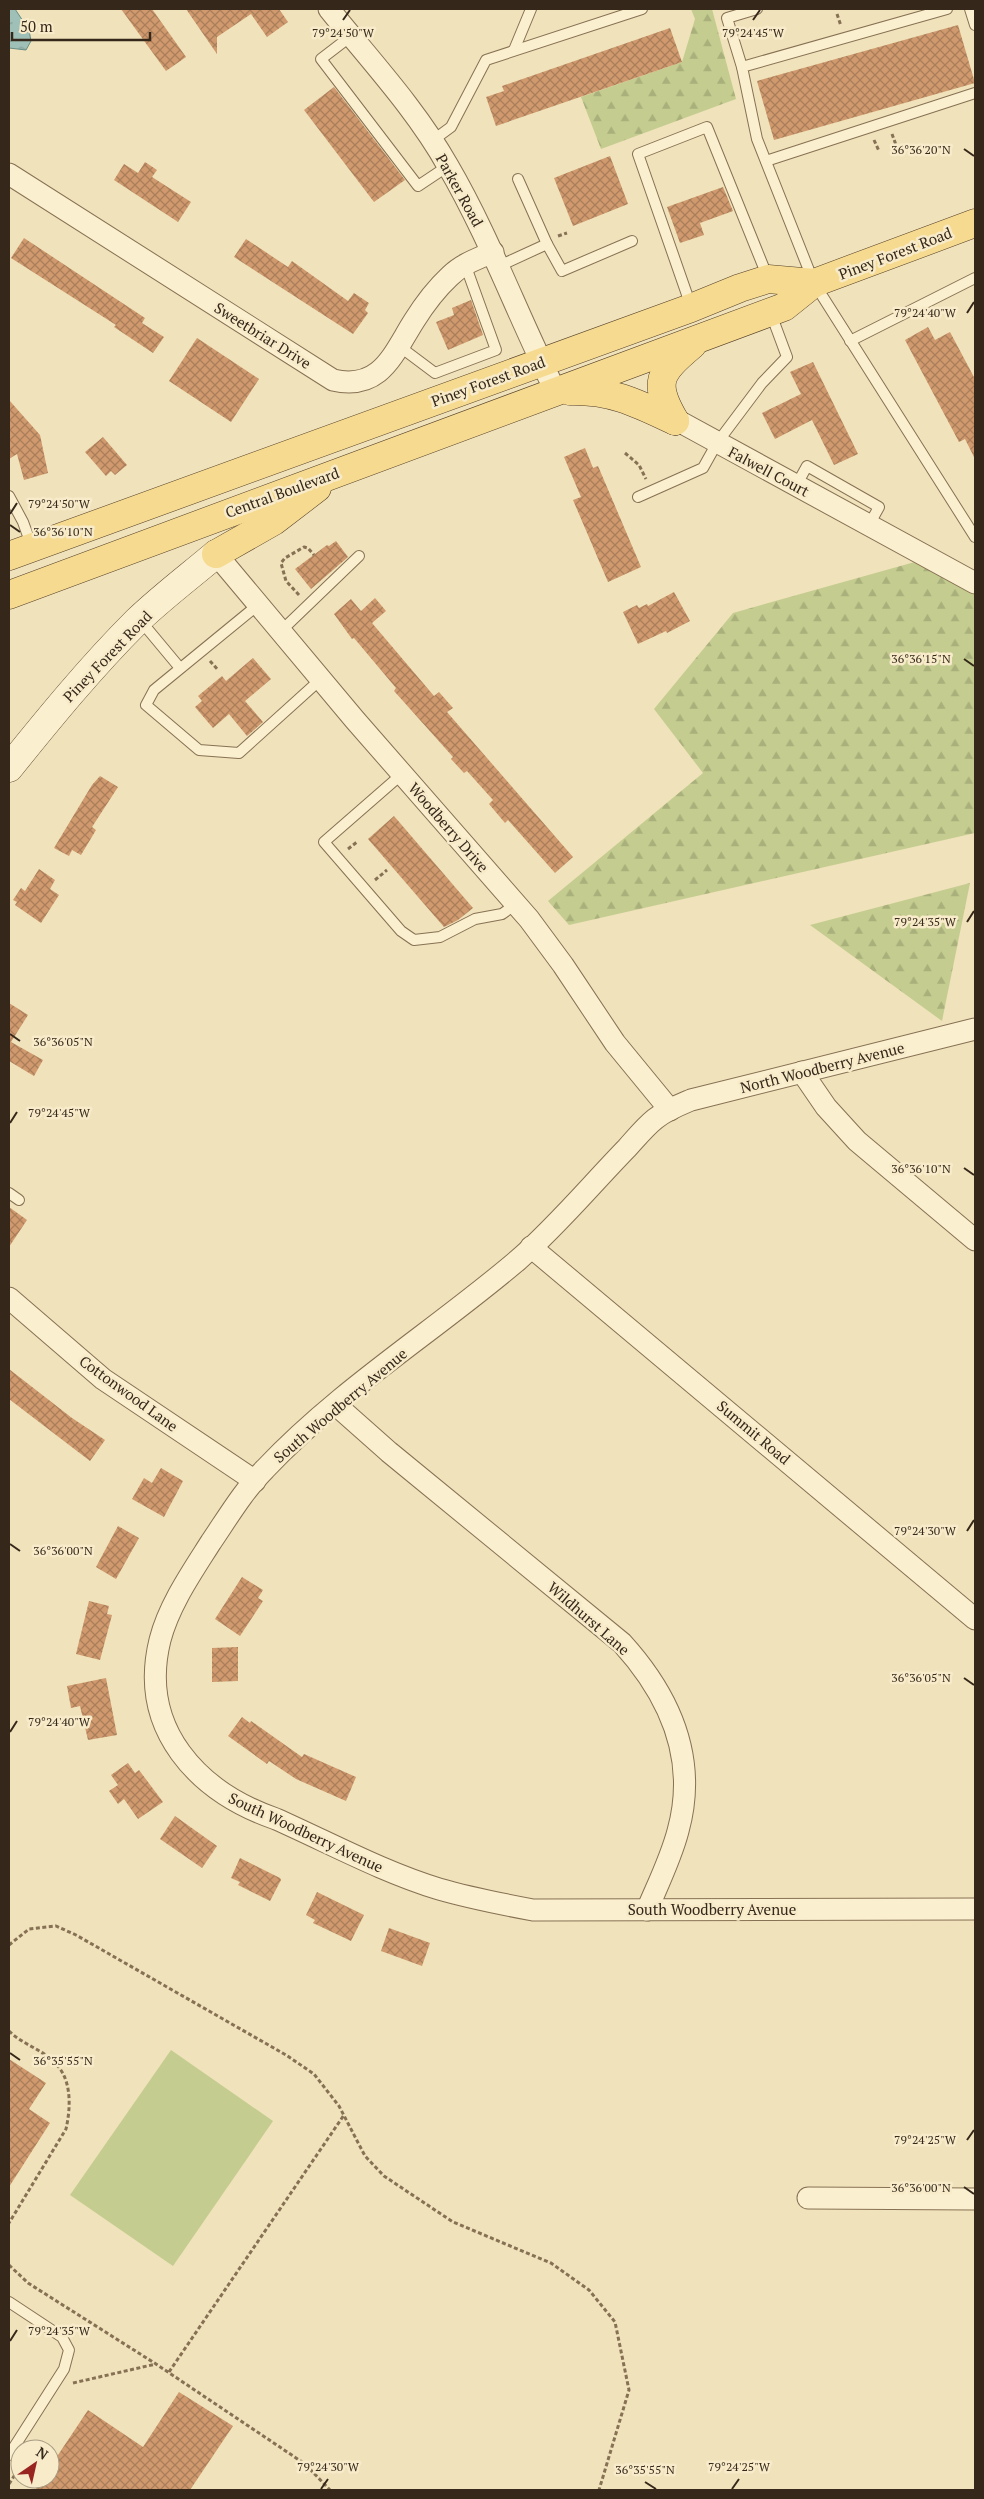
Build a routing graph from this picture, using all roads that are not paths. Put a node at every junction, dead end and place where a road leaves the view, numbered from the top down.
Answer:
1 (329, 9) edge
2 (531, 9) edge
3 (642, 9) edge
4 (757, 9) edge
5 (947, 9) edge
6 (970, 9) edge
7 (975, 25) edge
8 (351, 36) junction
9 (514, 50) junction
10 (742, 67) junction
11 (975, 93) edge
12 (432, 141) junction
13 (766, 161) junction
14 (448, 166) junction
15 (9, 174) edge
16 (518, 179) dead end
17 (975, 223) edge
18 (632, 241) dead end
19 (547, 244) junction
20 (496, 259) junction
21 (465, 264) junction
22 (975, 278) edge
23 (768, 279) junction
24 (814, 283) junction
25 (740, 288) junction
26 (691, 308) junction
27 (770, 312) junction
28 (701, 338) junction
29 (850, 341) junction
30 (399, 346) junction
31 (567, 352) junction
32 (541, 362) junction
33 (617, 378) junction
34 (556, 392) junction
35 (675, 420) junction
36 (717, 443) junction
37 (339, 471) junction
38 (9, 496) edge
39 (638, 496) dead end
40 (975, 537) edge
41 (21, 552) edge
42 (216, 554) junction
43 (359, 556) dead end
44 (975, 583) edge
45 (9, 595) edge
46 (259, 604) junction
47 (139, 619) junction
48 (281, 631) junction
49 (180, 668) junction
50 (321, 678) junction
51 (9, 768) edge
52 (402, 774) junction
53 (516, 904) junction
54 (975, 1030) edge
55 (802, 1072) junction
56 (670, 1110) junction
57 (9, 1193) edge
58 (19, 1200) dead end
59 (975, 1240) edge
60 (531, 1247) junction
61 (9, 1298) edge
62 (336, 1405) junction
63 (255, 1480) junction
64 (975, 1619) edge
65 (975, 1909) edge
66 (647, 1910) junction
67 (808, 2198) dead end
68 (975, 2199) edge
69 (9, 2302) edge
70 (9, 2455) edge

1 - 8 street, Parker Road
2 - 9 lane
3 - 9 lane
4 - 10 lane
5 - 10 lane
6 - 7 lane
8 - 12 street, Parker Road
8 - 14 lane
9 - 12 lane
10 - 13 lane
11 - 13 lane
12 - 14 street, Parker Road
13 - 24 lane
14 - 20 street, Parker Road
15 - 30 street, Sweetbriar Drive
16 - 19 lane
17 - 24 main road, Piney Forest Road
18 - 19 lane
19 - 20 lane
20 - 21 street, Sweetbriar Drive
20 - 32 street, Parker Road
21 - 30 street, Sweetbriar Drive
21 - 30 lane
22 - 29 lane
23 - 24 main road, Piney Forest Road
23 - 25 main road, Piney Forest Road
23 - 26 lane
24 - 27 main road, Piney Forest Road
24 - 29 lane
25 - 26 main road, Piney Forest Road
25 - 33 main road
26 - 31 main road, Piney Forest Road
27 - 28 main road, Piney Forest Road
27 - 36 lane
28 - 33 main road, Piney Forest Road
28 - 35 main road
29 - 40 lane
31 - 32 main road, Piney Forest Road
31 - 33 street, Falwell Court
32 - 34 street, Parker Road
32 - 41 main road, Piney Forest Road
33 - 34 main road, Piney Forest Road
33 - 35 street, Falwell Court
34 - 35 main road
34 - 37 main road, Central Boulevard
35 - 36 street, Falwell Court
36 - 39 lane
36 - 44 street, Falwell Court
37 - 42 main road
37 - 45 main road, Central Boulevard
38 - 41 lane
42 - 46 street, Woodberry Drive
42 - 47 main road, Piney Forest Road
43 - 48 lane
46 - 48 street, Woodberry Drive
46 - 49 lane
47 - 49 lane
47 - 51 main road, Piney Forest Road
48 - 50 street, Woodberry Drive
49 - 50 lane
50 - 52 street, Woodberry Drive
52 - 53 street, Woodberry Drive
52 - 53 lane
53 - 56 street, Woodberry Drive
54 - 55 street, North Woodberry Avenue
55 - 56 street, North Woodberry Avenue
55 - 59 street
56 - 60 street, South Woodberry Avenue
57 - 58 lane
60 - 62 street, South Woodberry Avenue
60 - 64 street, Summit Road
61 - 63 street, Cottonwood Lane
62 - 63 street, South Woodberry Avenue
62 - 66 street, Wildhurst Lane
63 - 66 street, South Woodberry Avenue
65 - 66 street, South Woodberry Avenue
67 - 68 street
69 - 70 lane

